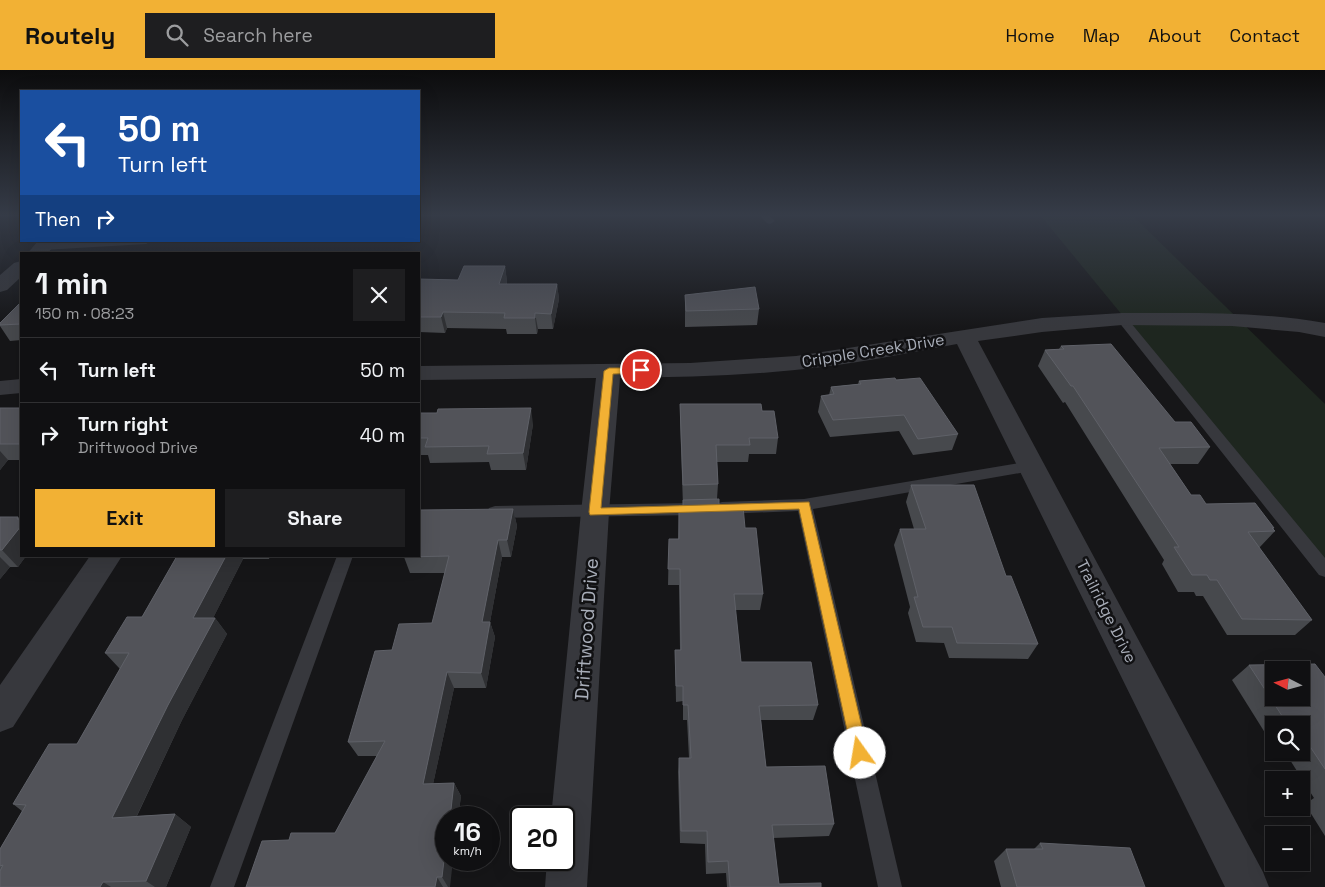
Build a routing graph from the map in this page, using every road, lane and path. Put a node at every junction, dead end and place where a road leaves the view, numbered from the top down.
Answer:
1 (20, 268) edge
2 (0, 286) edge
3 (1122, 319) junction
4 (1325, 330) edge
5 (964, 336) junction
6 (609, 371) junction
7 (420, 373) edge
8 (20, 386) edge
9 (0, 388) edge
10 (1032, 466) junction
11 (804, 505) junction
12 (477, 512) edge
13 (595, 512) junction
14 (106, 557) edge
15 (345, 557) edge
16 (1325, 570) edge
17 (0, 715) edge
18 (222, 887) edge
19 (566, 887) edge
20 (890, 887) edge
21 (1248, 887) edge

1 - 2 street
3 - 4 street, Cripple Creek Drive
3 - 5 street, Cripple Creek Drive
3 - 16 lane
5 - 6 street, Cripple Creek Drive
5 - 10 street, Trailridge Drive
6 - 7 street, Cripple Creek Drive
6 - 13 street, Driftwood Drive
8 - 9 street
10 - 11 lane
10 - 21 street, Trailridge Drive
11 - 13 lane
11 - 20 lane
12 - 13 lane
13 - 19 street, Driftwood Drive
14 - 17 street
15 - 18 lane

